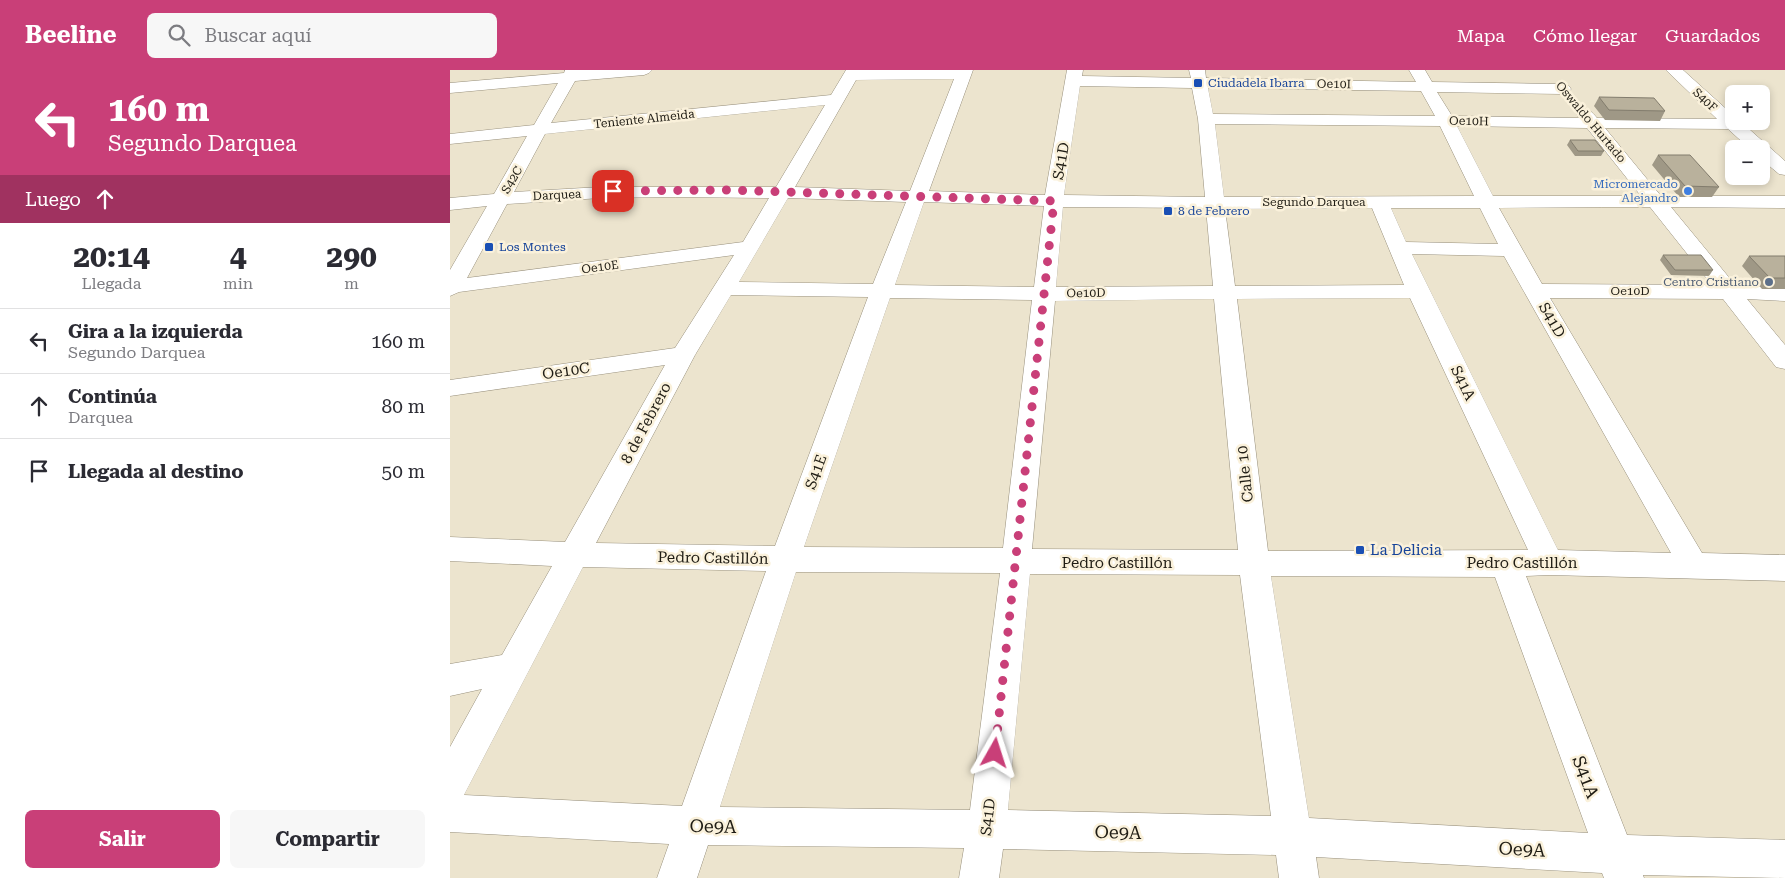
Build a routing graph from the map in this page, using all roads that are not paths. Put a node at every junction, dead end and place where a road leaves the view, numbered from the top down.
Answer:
1 (644, 70) edge
2 (1547, 70) edge
3 (1674, 70) edge
4 (852, 72) edge
5 (964, 72) edge
6 (571, 74) edge
7 (1075, 75) edge
8 (1198, 76) edge
9 (1422, 78) edge
10 (450, 88) edge
11 (1563, 89) junction
12 (838, 99) junction
13 (1725, 118) edge
14 (1206, 119) junction
15 (1446, 121) junction
16 (1593, 123) junction
17 (1725, 124) edge
18 (540, 130) junction
19 (1739, 130) edge
20 (450, 139) edge
21 (1751, 140) edge
22 (1770, 155) edge
23 (1785, 170) edge
24 (784, 191) junction
25 (917, 196) junction
26 (502, 198) junction
27 (1655, 200) junction
28 (1054, 201) junction
29 (1214, 202) junction
30 (1488, 202) junction
31 (1785, 202) edge
32 (1379, 203) junction
33 (450, 204) edge
34 (750, 247) junction
35 (1401, 248) junction
36 (1511, 250) junction
37 (450, 287) edge
38 (724, 288) junction
39 (1418, 291) junction
40 (1536, 291) junction
41 (881, 292) junction
42 (1224, 292) junction
43 (1727, 292) junction
44 (1043, 294) junction
45 (1785, 294) edge
46 (682, 355) junction
47 (1785, 362) edge
48 (450, 388) edge
49 (450, 549) edge
50 (575, 555) junction
51 (785, 559) junction
52 (1016, 562) junction
53 (1549, 562) junction
54 (1254, 563) junction
55 (1506, 564) junction
56 (1694, 566) junction
57 (1785, 568) edge
58 (513, 668) junction
59 (450, 680) edge
60 (450, 783) edge
61 (450, 813) edge
62 (696, 826) junction
63 (987, 829) junction
64 (1293, 836) junction
65 (1785, 860) edge
66 (1619, 866) edge
67 (677, 878) edge
68 (979, 878) edge
69 (1299, 878) edge

1 - 6 street
2 - 11 street, Oswaldo Hurtado
3 - 13 street, S40F
4 - 5 street
4 - 12 street, 8 de Febrero
5 - 25 street, S41E
6 - 10 street
6 - 18 street, S42C
7 - 8 street, Oe10I
7 - 28 street, S41D
8 - 9 street, Oe10I
8 - 14 street, Calle 10
9 - 11 street, Oe10I
9 - 15 street, S41D
11 - 16 street, Oswaldo Hurtado
12 - 18 street, Teniente Almeida
12 - 24 street, 8 de Febrero
14 - 15 street, Oe10H
14 - 29 street, Calle 10
15 - 16 street, Oe10H
15 - 30 street, S41D
16 - 17 street, Oe10H
16 - 27 street, Oswaldo Hurtado
18 - 20 street, Teniente Almeida
18 - 26 street, S42C
19 - 21 street, S40F
22 - 23 street, S40F
24 - 25 street, Segundo Darquea
24 - 26 street, Darquea
24 - 34 street, 8 de Febrero
25 - 28 street, Segundo Darquea
25 - 41 street, S41E
26 - 33 street, Darquea
26 - 37 street, S42C
27 - 30 street, Segundo Darquea
27 - 31 street, Segundo Darquea
27 - 43 street, Oswaldo Hurtado
28 - 29 street, Segundo Darquea
28 - 44 street, S41D
29 - 32 street, Segundo Darquea
29 - 42 street, Calle 10
30 - 32 street, Segundo Darquea
30 - 36 street, S41D
32 - 35 street, S41A
34 - 37 street, Oe10E
34 - 38 street, 8 de Febrero
35 - 36 street
35 - 39 street, S41A
36 - 40 street, S41D
38 - 41 street, Oe10D
38 - 46 street, 8 de Febrero
39 - 42 street, Oe10D
39 - 53 street, S41A
40 - 43 street, Oe10D
40 - 56 street, S41D
41 - 44 street, Oe10D
41 - 51 street, S41E
42 - 44 street, Oe10D
42 - 54 street, Calle 10
43 - 45 street, Oe10D
43 - 47 street, Oswaldo Hurtado
44 - 52 street, S41D
46 - 48 street, Oe10C
46 - 50 street, 8 de Febrero
49 - 50 street, Pedro Castillón
50 - 51 street, Pedro Castillón
50 - 58 street, 8 de Febrero
51 - 52 street, Pedro Castillón
51 - 62 street, S41E
52 - 54 street, Pedro Castillón
52 - 63 street, S41D
53 - 55 street, Pedro Castillón
53 - 56 street, Pedro Castillón
54 - 55 street, Pedro Castillón
54 - 64 street, Calle 10
55 - 66 street, S41A
56 - 57 street, Pedro Castillón
58 - 59 street
58 - 60 street, 8 de Febrero
61 - 62 street, Oe9A
62 - 63 street, Oe9A
62 - 67 street, S41E
63 - 64 street, Oe9A
63 - 68 street, S41D
64 - 66 street, Oe9A
64 - 69 street, Calle 10
65 - 66 street, Oe9A

